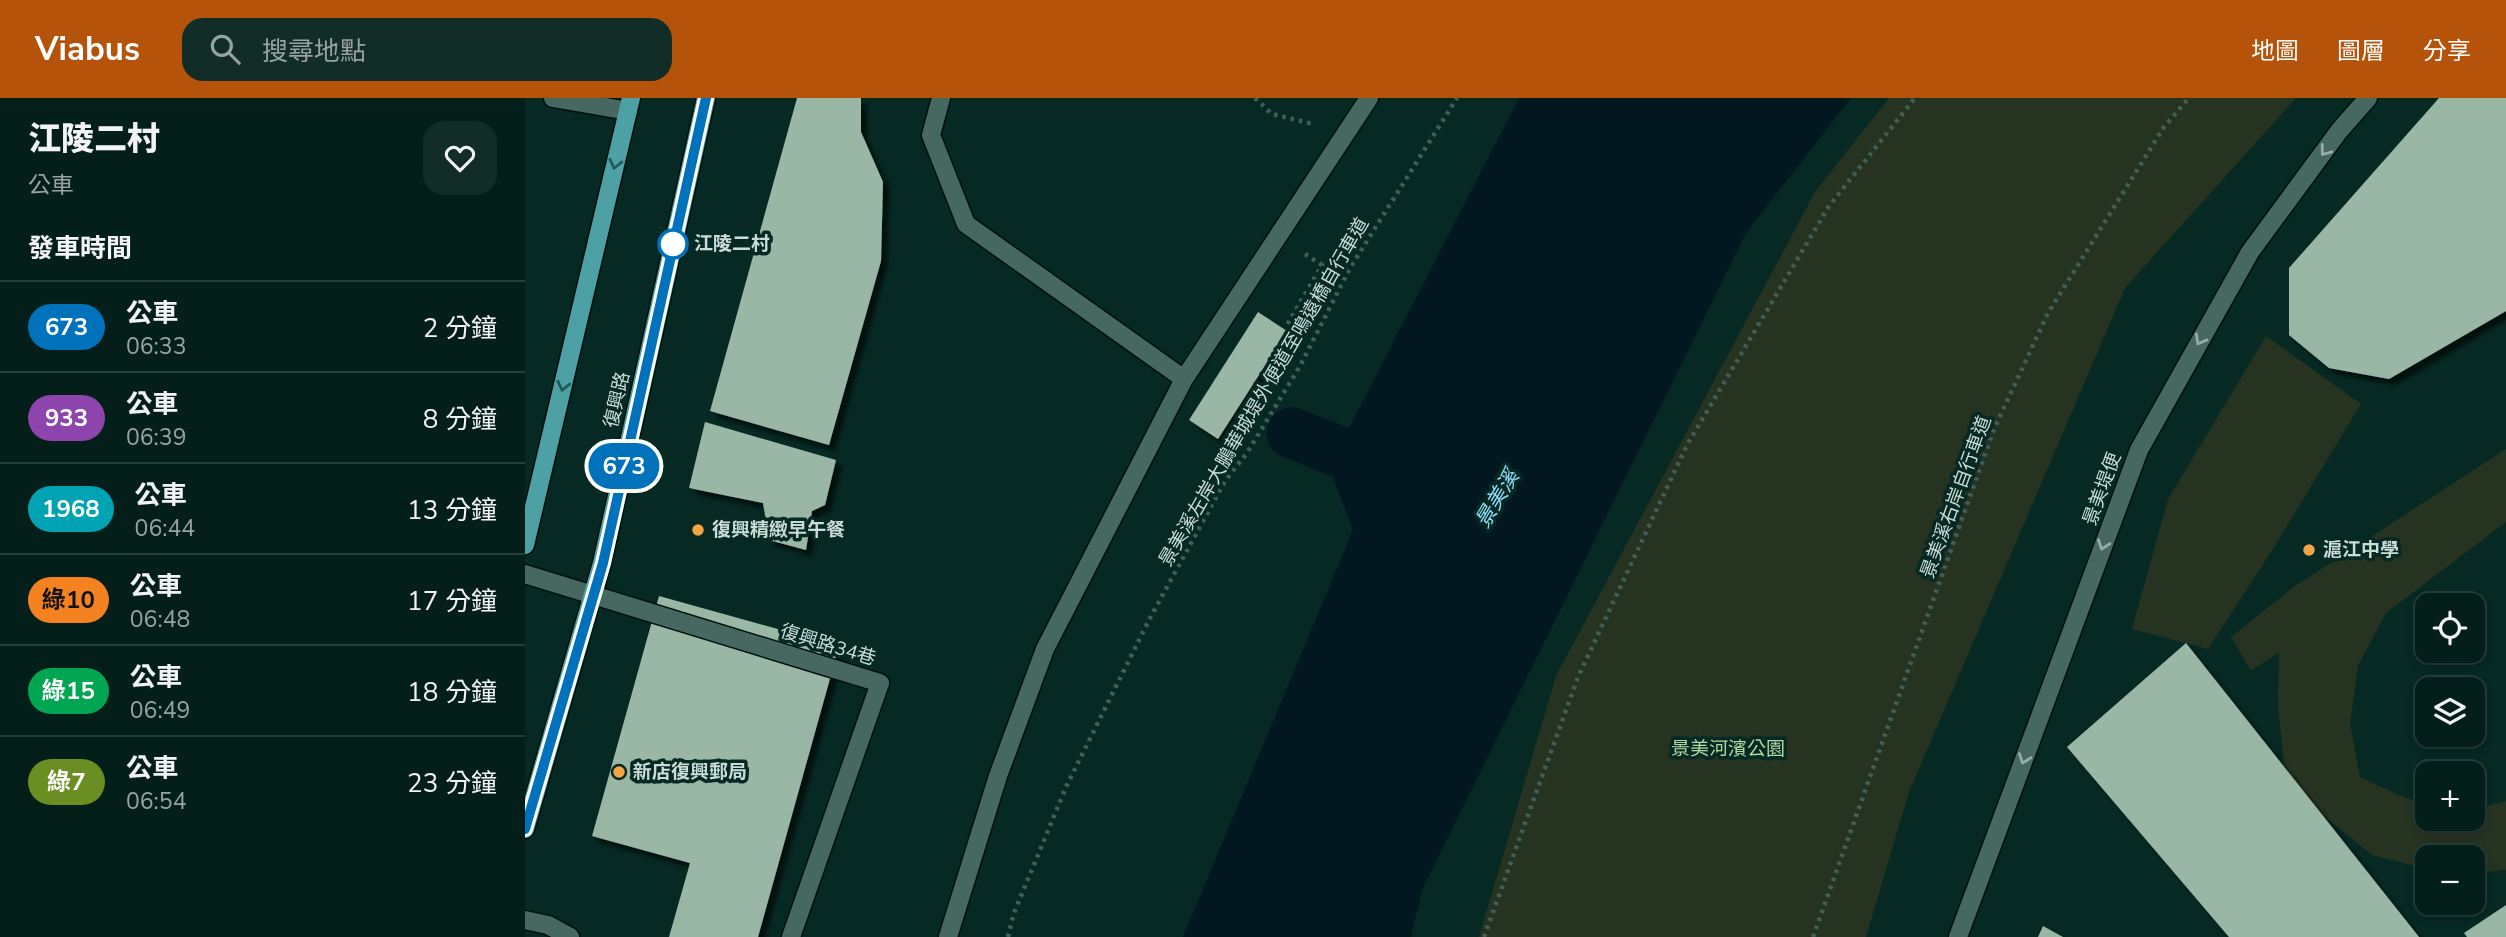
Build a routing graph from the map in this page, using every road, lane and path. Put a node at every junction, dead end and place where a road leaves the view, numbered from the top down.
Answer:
1 (554, 98) edge
2 (706, 98) edge
3 (941, 98) edge
4 (1255, 98) edge
5 (1369, 98) edge
6 (1457, 98) edge
7 (1915, 98) edge
8 (2189, 98) edge
9 (2368, 98) edge
10 (630, 104) edge
11 (1313, 124) dead end
12 (1322, 265) dead end
13 (1350, 268) junction
14 (1184, 379) junction
15 (525, 545) edge
16 (525, 574) edge
17 (594, 595) junction
18 (525, 829) edge
19 (525, 920) edge
20 (570, 937) edge
21 (791, 937) edge
22 (948, 937) edge
23 (1008, 937) edge
24 (1484, 937) edge
25 (1813, 937) edge
26 (1958, 937) edge

1 - 10 street
2 - 17 main road, 復興路
3 - 14 street
4 - 11 path
5 - 14 street
6 - 13 path, 景美溪左岸大鵬華城堤外便道至鳴遠橋自行車道
7 - 24 path
8 - 25 path, 景美溪右岸自行車道
9 -> 26 street, 景美堤便
10 -> 15 main road
12 - 13 path
13 - 23 path, 景美溪左岸大鵬華城堤外便道至鳴遠橋自行車道
14 - 22 street
16 - 17 street
17 - 18 main road, 復興路
17 - 21 street, 復興路34巷
19 - 20 street

